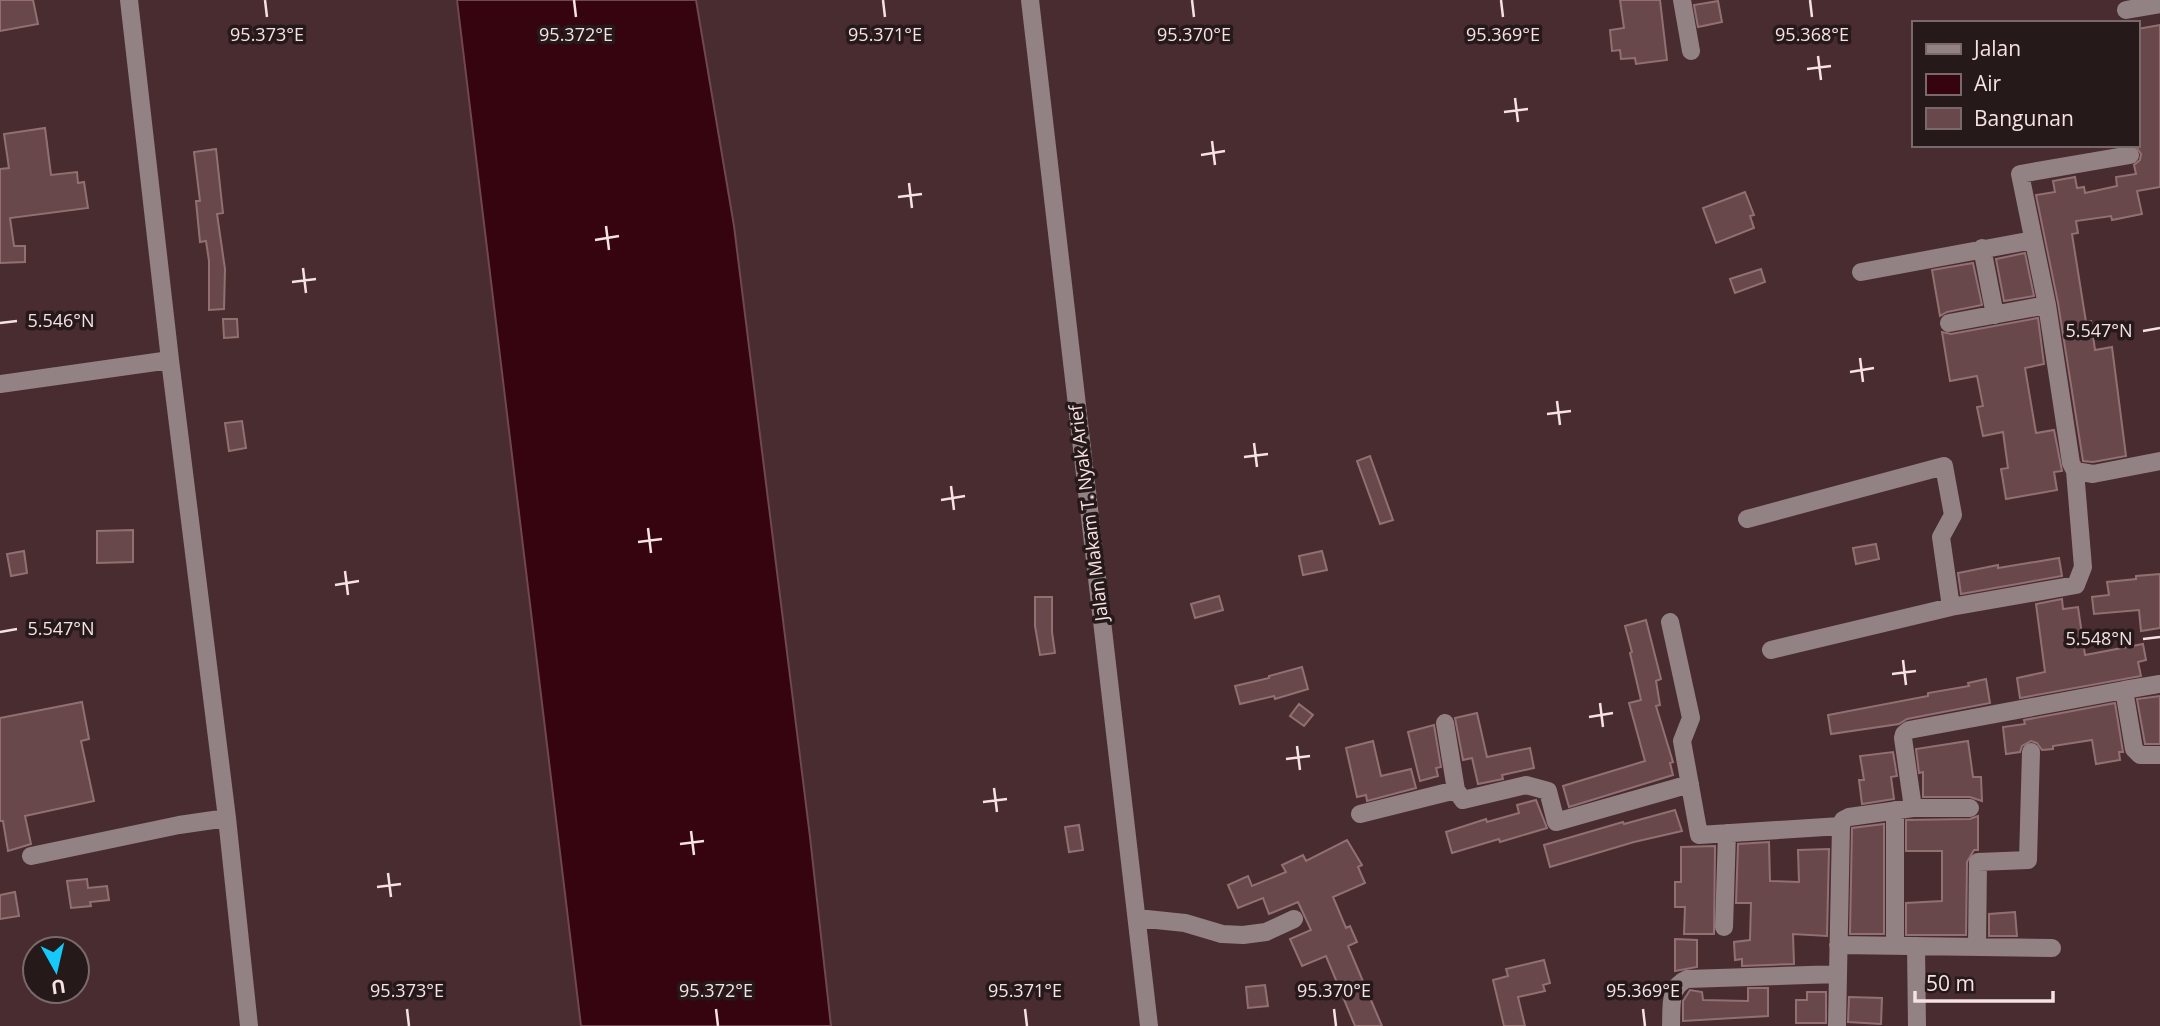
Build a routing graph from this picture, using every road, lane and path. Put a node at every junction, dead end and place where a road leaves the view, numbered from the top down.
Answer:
1 (128, 0) edge
2 (1030, 0) edge
3 (1682, 0) edge
4 (2160, 4) edge
5 (2126, 10) dead end
6 (1691, 51) dead end
7 (2130, 155) dead end
8 (2032, 240) junction
9 (1982, 248) junction
10 (1861, 272) dead end
11 (2047, 305) junction
12 (1995, 315) junction
13 (1950, 324) dead end
14 (170, 360) junction
15 (0, 384) edge
16 (2160, 461) edge
17 (2075, 471) junction
18 (1747, 519) dead end
19 (1951, 607) junction
20 (1670, 622) dead end
21 (1771, 650) dead end
22 (2160, 684) edge
23 (2124, 690) junction
24 (1445, 723) dead end
25 (2031, 752) dead end
26 (2160, 755) edge
27 (1690, 784) junction
28 (1456, 790) junction
29 (1970, 808) dead end
30 (1904, 809) junction
31 (1360, 814) dead end
32 (228, 818) junction
33 (1842, 826) junction
34 (1727, 833) junction
35 (31, 856) dead end
36 (1137, 918) junction
37 (1294, 919) dead end
38 (1724, 927) dead end
39 (1838, 945) junction
40 (1895, 946) junction
41 (1916, 946) junction
42 (1976, 947) junction
43 (2052, 948) dead end
44 (1838, 974) junction
45 (249, 1026) edge
46 (1149, 1026) edge
47 (1671, 1026) edge
48 (1837, 1026) edge
49 (1917, 1026) edge

1 - 14 street
2 - 36 street, Jalan Makam T. Nyak Arief
3 - 6 street
4 - 5 street
7 - 8 street
8 - 9 street
8 - 11 street
9 - 10 street
9 - 12 street
11 - 12 street
11 - 17 street
12 - 13 street
14 - 15 street
14 - 32 street
16 - 17 street
17 - 19 street
18 - 19 street
19 - 21 street
20 - 27 street
22 - 23 street
23 - 26 street
23 - 30 street
24 - 28 street
25 - 42 street
27 - 28 street
27 - 34 street
28 - 31 street
29 - 30 street
30 - 33 street
30 - 40 street
32 - 35 street
32 - 45 street
33 - 34 street
33 - 39 street
34 - 38 street
36 - 37 street
36 - 46 street, Jalan Makam T. Nyak Arief
39 - 40 street
39 - 44 street
40 - 41 street
41 - 42 street
41 - 49 street
42 - 43 street
44 - 47 street
44 - 48 street

